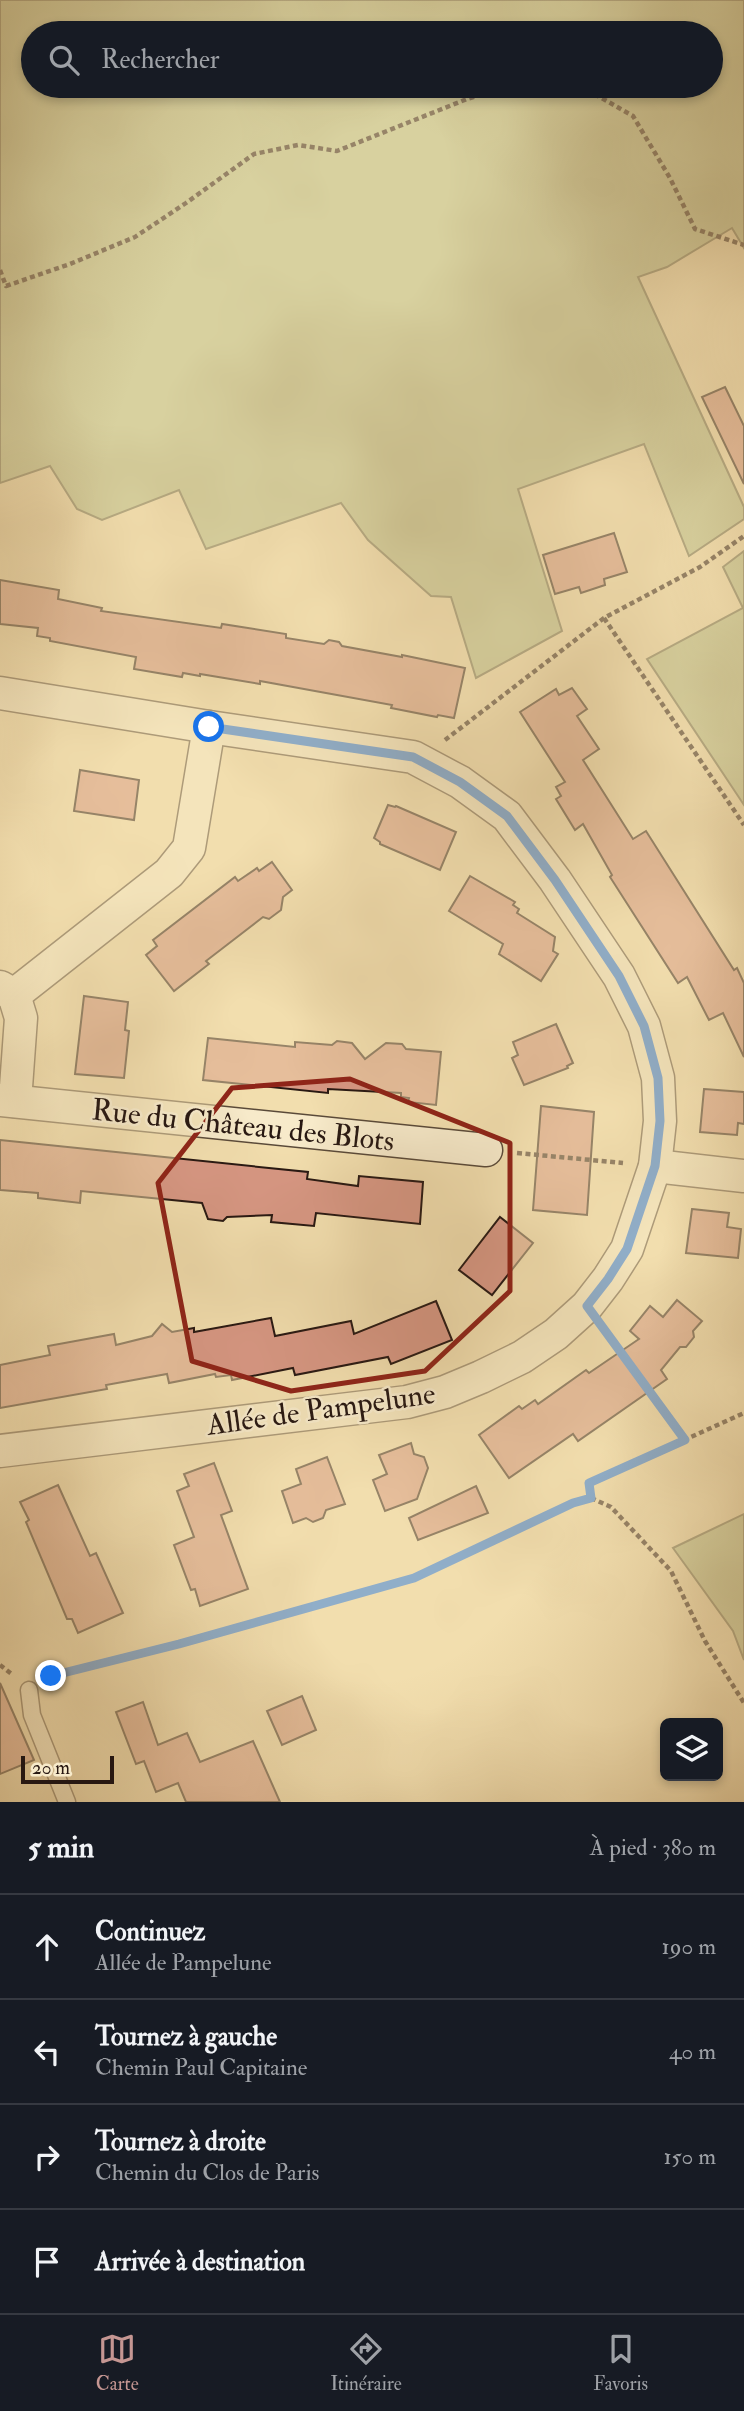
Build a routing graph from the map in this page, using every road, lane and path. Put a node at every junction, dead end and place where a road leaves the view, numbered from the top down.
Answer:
1 (470, 98) edge
2 (601, 98) edge
3 (744, 245) edge
4 (0, 270) edge
5 (744, 536) edge
6 (604, 618) junction
7 (0, 693) edge
8 (209, 727) junction
9 (419, 761) junction
10 (744, 825) edge
11 (7, 991) edge
12 (7, 1101) edge
13 (486, 1150) joint
14 (655, 1166) junction
15 (744, 1176) edge
16 (587, 1306) junction
17 (744, 1413) edge
18 (685, 1440) junction
19 (0, 1451) edge
20 (591, 1498) junction
21 (29, 1690) joint
22 (744, 1703) edge
23 (67, 1802) edge

1 - 4 path
2 - 3 path
5 - 6 path
6 - 9 path
6 - 10 path
7 - 8 street, Allée de Pampelune
8 - 9 street, Allée de Pampelune
8 - 11 street
9 - 14 street, Allée de Pampelune
11 - 12 street
12 - 13 street, Rue du Château des Blots
13 - 14 path
14 - 15 street
14 - 16 street, Allée de Pampelune
16 - 18 path
16 - 19 street, Allée de Pampelune
17 - 18 path
18 - 20 path
20 - 21 path
20 - 22 path
21 - 23 lane

